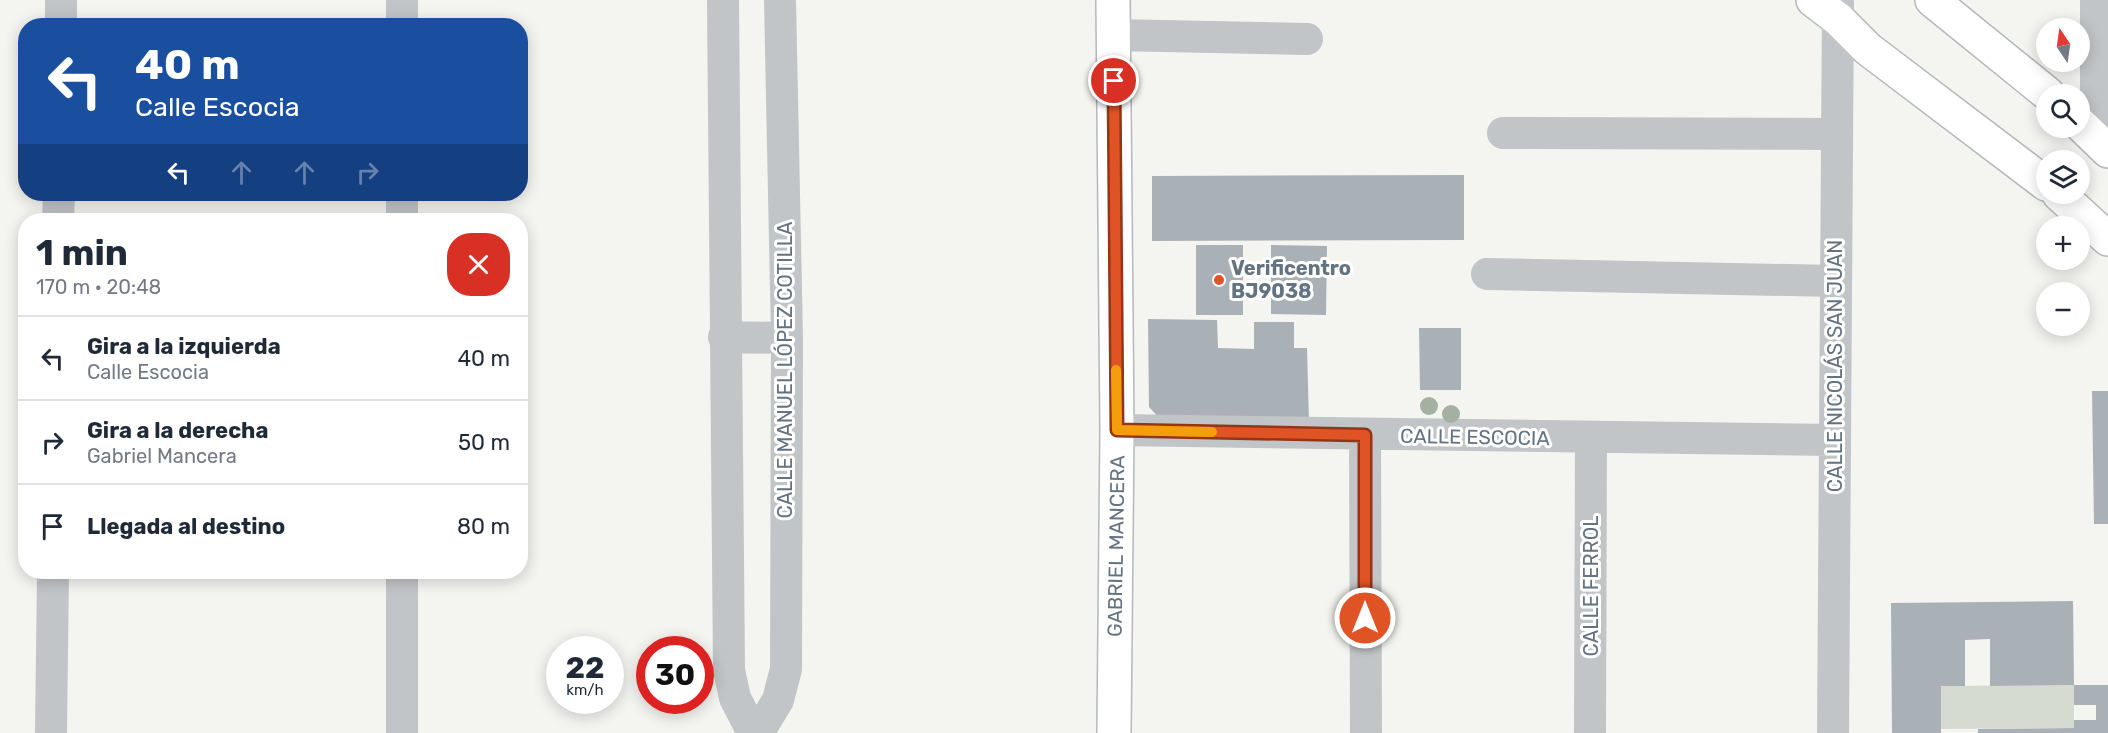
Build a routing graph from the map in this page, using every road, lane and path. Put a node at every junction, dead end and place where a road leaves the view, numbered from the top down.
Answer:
1 (61, 0) edge
2 (402, 0) edge
3 (723, 0) edge
4 (780, 0) edge
5 (1113, 0) edge
6 (1932, 0) edge
7 (2096, 0) edge
8 (1830, 6) edge
9 (61, 18) edge
10 (402, 18) edge
11 (1113, 34) junction
12 (1307, 39) dead end
13 (2036, 84) edge
14 (1503, 134) dead end
15 (1837, 135) junction
16 (2094, 137) edge
17 (2036, 176) edge
18 (2070, 204) edge
19 (2108, 239) edge
20 (1487, 274) dead end
21 (1836, 281) junction
22 (724, 336) junction
23 (786, 338) junction
24 (1117, 430) junction
25 (1365, 435) junction
26 (1591, 438) junction
27 (1834, 440) junction
28 (53, 579) edge
29 (402, 579) edge
30 (51, 733) edge
31 (402, 733) edge
32 (753, 733) edge
33 (758, 733) edge
34 (1114, 733) edge
35 (1366, 733) edge
36 (1590, 733) edge
37 (1833, 733) edge

1 - 9 street
2 - 10 street
3 - 22 street
4 - 23 street, CALLE MANUEL LÓPEZ COTILLA
5 - 11 main road, GABRIEL MANCERA
6 - 13 main road
7 - 16 street
8 - 15 street, CALLE NICOLÁS SAN JUAN
8 - 17 main road
11 - 12 street
11 - 24 main road, GABRIEL MANCERA
14 - 15 street
15 - 21 street, CALLE NICOLÁS SAN JUAN
18 - 19 main road
20 - 21 street
21 - 27 street, CALLE NICOLÁS SAN JUAN
22 - 23 street
22 - 32 street
23 - 33 street, CALLE MANUEL LÓPEZ COTILLA
24 - 25 street, CALLE ESCOCIA
24 - 34 main road, GABRIEL MANCERA
25 - 26 street, CALLE ESCOCIA
25 - 35 street
26 - 27 street, CALLE ESCOCIA
26 - 36 street, CALLE FERROL
27 - 37 street, CALLE NICOLÁS SAN JUAN
28 - 30 street
29 - 31 street

